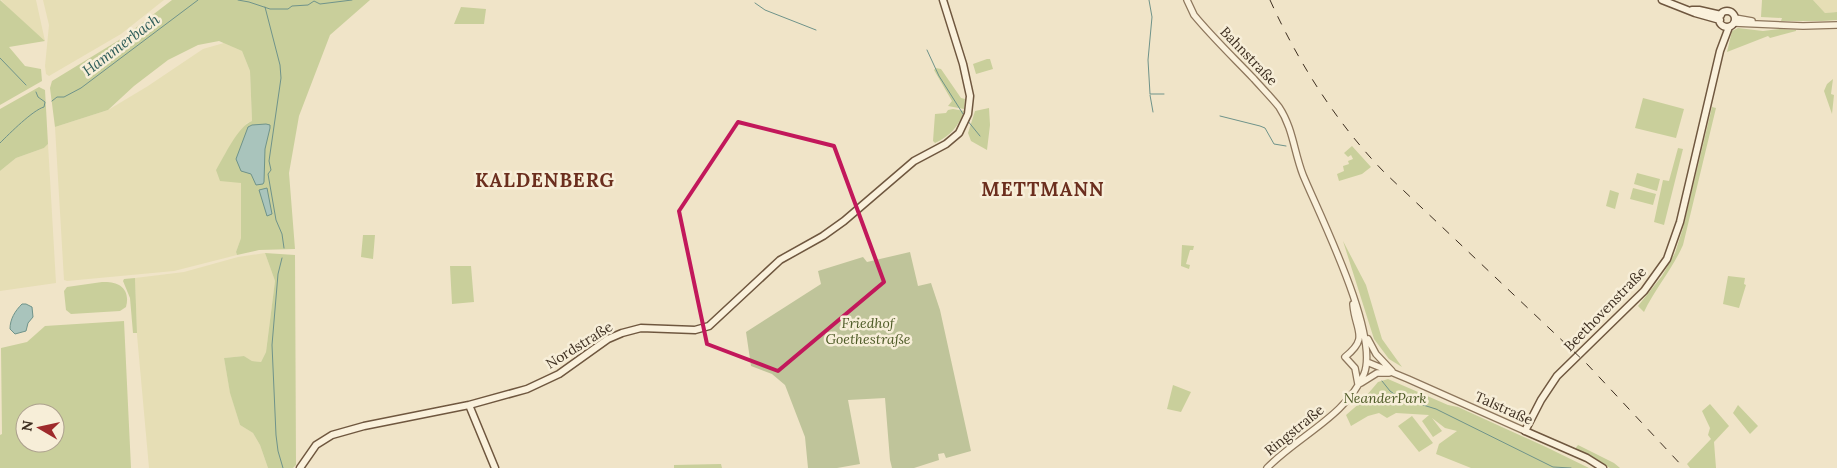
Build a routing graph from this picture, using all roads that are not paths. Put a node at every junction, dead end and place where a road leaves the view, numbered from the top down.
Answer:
1 (943, 0) edge
2 (1187, 0) edge
3 (1662, 0) edge
4 (1721, 20) junction
5 (1733, 23) junction
6 (1837, 25) edge
7 (1720, 51) junction
8 (1301, 169) joint
9 (1353, 298) junction
10 (1365, 335) junction
11 (1366, 362) junction
12 (1393, 373) junction
13 (1358, 385) junction
14 (470, 405) junction
15 (1525, 430) junction
16 (300, 468) edge
17 (495, 468) edge
18 (1267, 468) edge
19 (1603, 468) edge

1 - 14 main road, Nordstraße
2 - 8 street, Bahnstraße
3 - 4 main road
4 - 5 main road
4 - 5 main road
4 - 7 main road, Beethovenstraße
5 - 6 street
5 - 7 main road, Beethovenstraße
7 - 15 main road, Beethovenstraße
8 - 9 street, Talstraße
9 - 10 street, Talstraße
9 - 13 street
10 - 11 street, Talstraße
10 - 12 street, Talstraße
11 - 12 street, Talstraße
11 - 13 street, Ringstraße
12 - 13 street
12 - 15 street, Talstraße
13 - 18 street, Ringstraße
14 - 16 main road, Nordstraße
14 - 17 main road
15 - 19 main road, Talstraße

